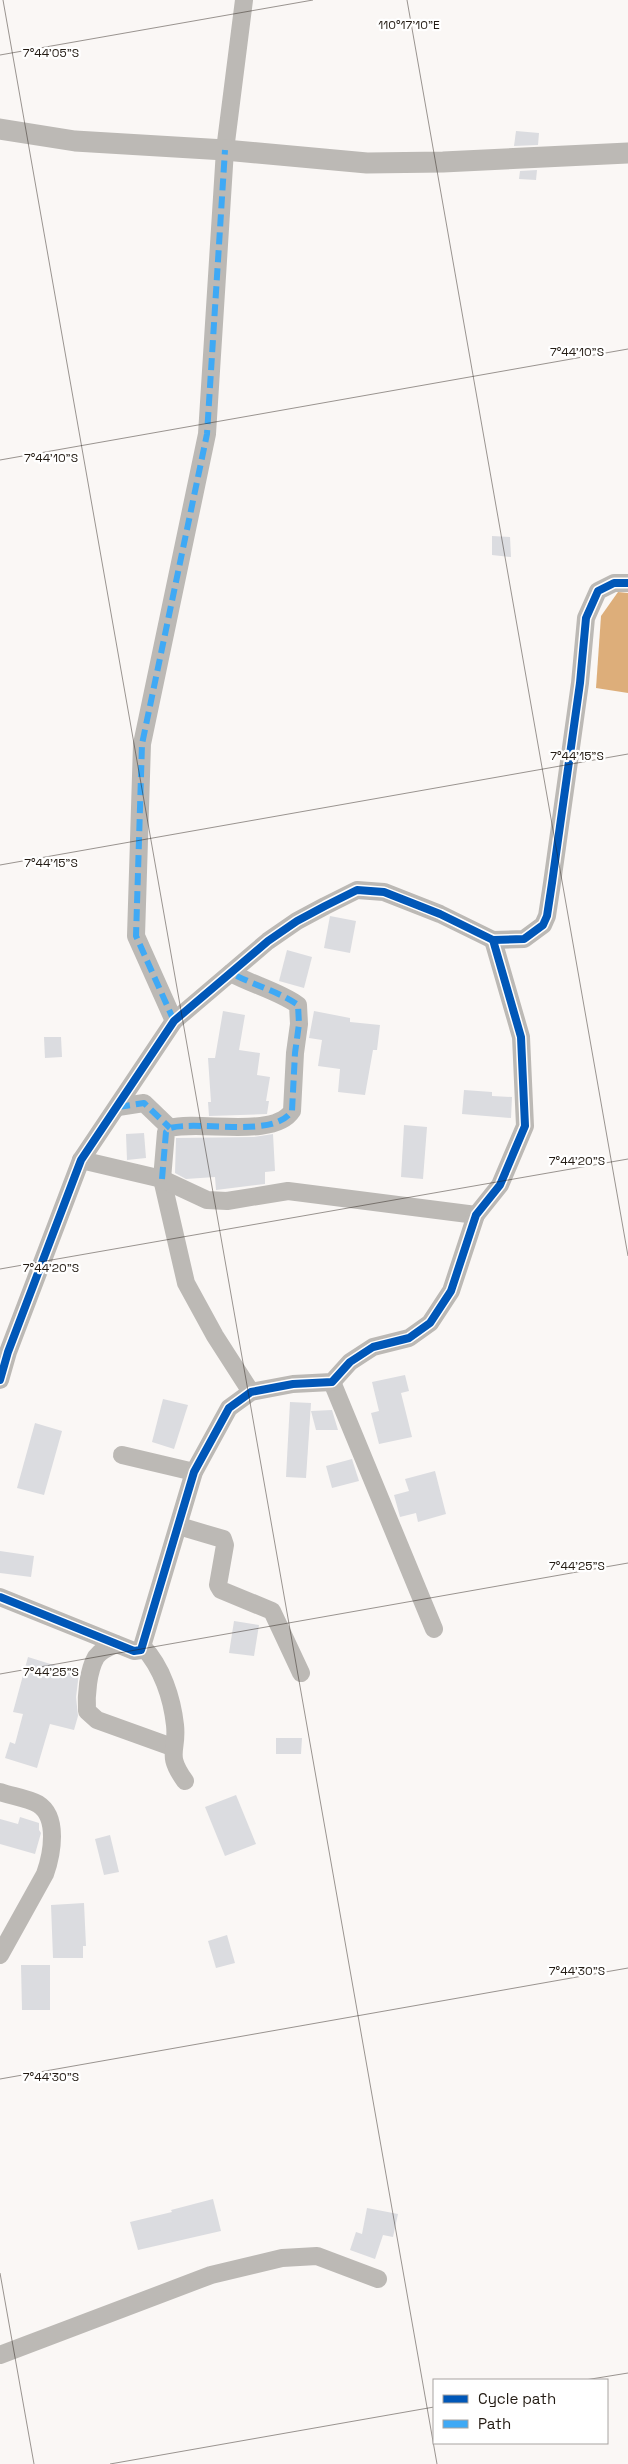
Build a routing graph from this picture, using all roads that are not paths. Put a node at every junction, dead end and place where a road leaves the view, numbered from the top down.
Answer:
1 (244, 0) edge
2 (0, 129) edge
3 (225, 150) junction
4 (628, 154) edge
5 (628, 583) edge
6 (493, 940) junction
7 (231, 973) junction
8 (174, 1021) junction
9 (118, 1107) junction
10 (170, 1128) junction
11 (81, 1160) junction
12 (162, 1179) junction
13 (476, 1215) junction
14 (0, 1380) edge
15 (332, 1382) junction
16 (251, 1392) junction
17 (122, 1455) dead end
18 (194, 1472) junction
19 (179, 1526) junction
20 (0, 1597) edge
21 (434, 1629) dead end
22 (116, 1644) junction
23 (143, 1648) junction
24 (301, 1673) dead end
25 (172, 1747) junction
26 (184, 1780) dead end
27 (0, 1792) edge
28 (0, 1955) edge
29 (378, 2279) dead end
30 (0, 2355) edge

1 - 3 street
2 - 3 street
3 - 4 street
3 - 8 street
5 - 6 street
6 - 7 street
6 - 13 street
7 - 8 street
7 - 10 street
8 - 9 street
9 - 10 street
9 - 11 street
10 - 12 street
11 - 12 street
11 - 14 street
12 - 13 street
12 - 16 street
13 - 15 street
15 - 16 street
15 - 21 street
16 - 18 street
17 - 18 street
18 - 19 street
19 - 23 street
19 - 24 street
20 - 22 street
22 - 23 street
22 - 25 street
23 - 25 street
25 - 26 street
27 - 28 street
29 - 30 street

